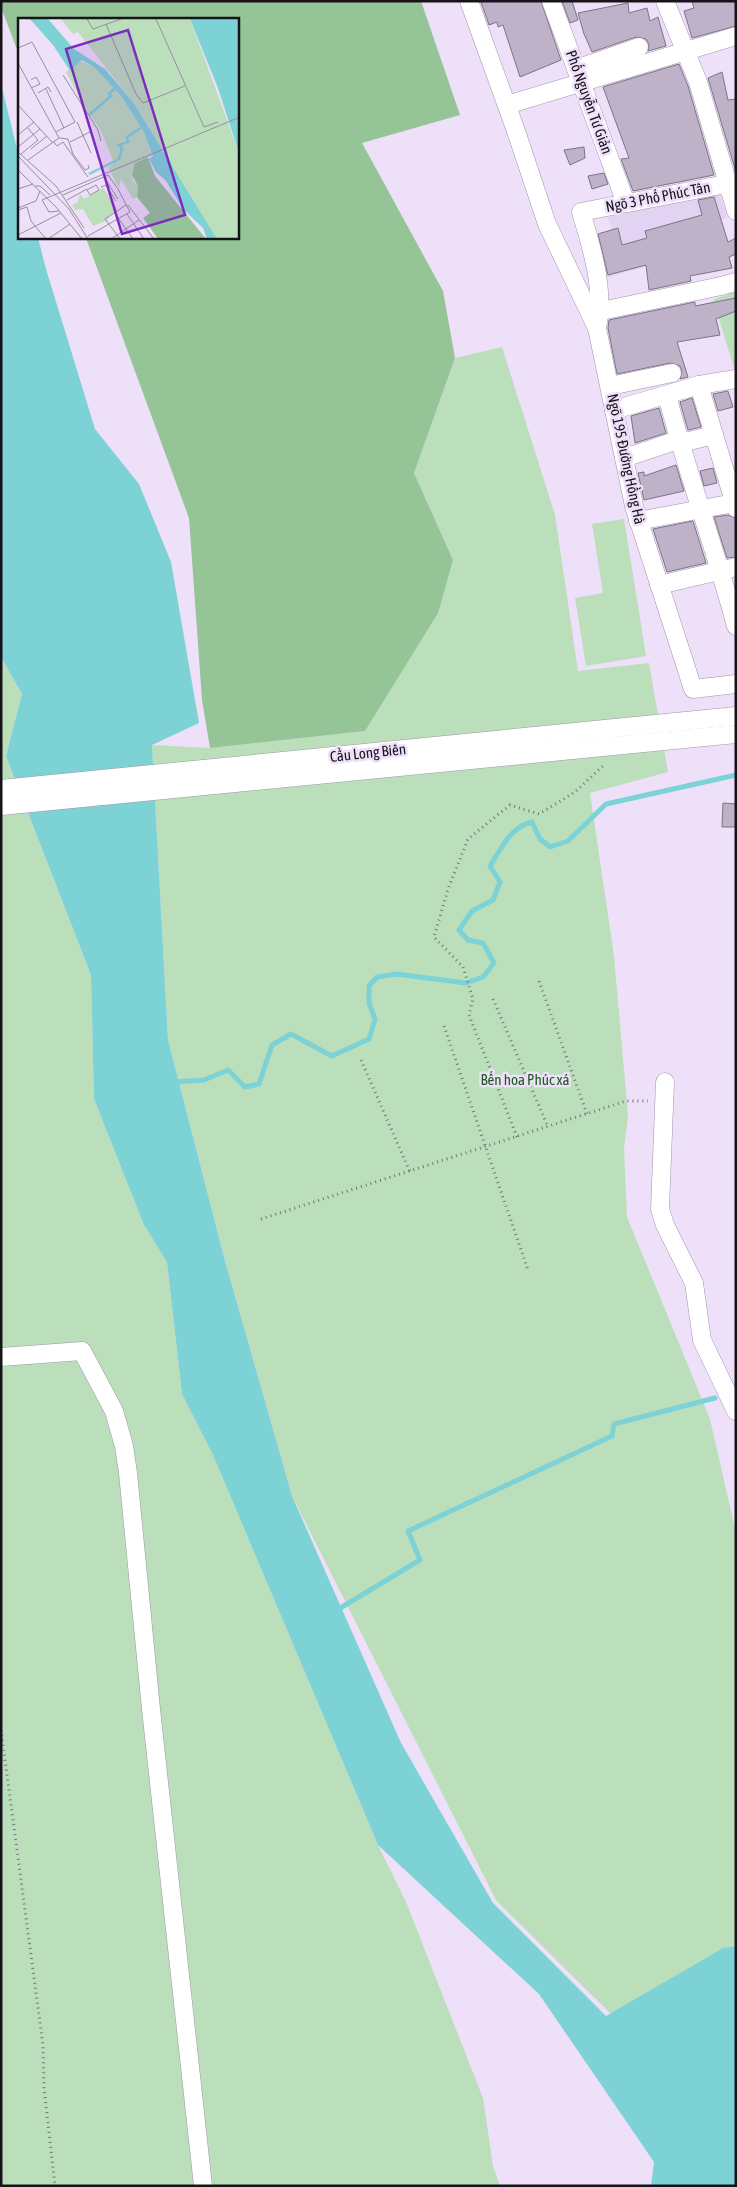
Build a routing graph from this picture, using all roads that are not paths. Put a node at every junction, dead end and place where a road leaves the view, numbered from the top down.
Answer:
1 (469, 1) edge
2 (551, 1) edge
3 (665, 1) edge
4 (736, 36) edge
5 (639, 47) dead end
6 (686, 51) junction
7 (579, 76) junction
8 (507, 106) junction
9 (732, 183) edge
10 (626, 203) junction
11 (736, 211) edge
12 (581, 212) joint
13 (736, 282) edge
14 (601, 311) junction
15 (597, 328) junction
16 (672, 373) dead end
17 (736, 379) edge
18 (699, 385) junction
19 (610, 386) junction
20 (667, 395) junction
21 (614, 410) junction
22 (714, 435) junction
23 (678, 440) junction
24 (624, 458) junction
25 (735, 505) edge
26 (702, 509) junction
27 (638, 521) junction
28 (728, 569) edge
29 (659, 585) junction
30 (736, 626) edge
31 (736, 684) edge
32 (736, 716) edge
33 (736, 734) edge
34 (1, 789) edge
35 (1, 806) edge
36 (665, 1082) dead end
37 (1, 1357) edge
38 (736, 1411) edge
39 (203, 2186) edge

1 - 8 street
2 - 7 street, Phố Nguyễn Tư Giản
3 - 6 street
4 - 6 street
5 - 7 street
6 - 7 street
6 - 9 street
7 - 8 street
7 - 10 street, Phố Nguyễn Tư Giản
8 - 15 street
9 - 10 street, Ngõ 3 Phố Phúc Tân
9 - 11 street
10 - 12 street, Ngõ 3 Phố Phúc Tân
12 - 14 street, Ngõ 195 Đường Hồng Hà
13 - 14 street
14 - 15 street, Ngõ 195 Đường Hồng Hà
15 - 19 street, Ngõ 195 Đường Hồng Hà
16 - 19 street
17 - 18 street
18 - 20 street
18 - 22 street
19 - 21 street, Ngõ 195 Đường Hồng Hà
20 - 21 street
20 - 23 street
21 - 24 street, Ngõ 195 Đường Hồng Hà
22 - 23 street
22 - 25 street
23 - 24 street
23 - 26 street
24 - 27 street, Ngõ 195 Đường Hồng Hà
25 - 26 street
26 - 27 street
26 - 28 street
27 - 29 street, Ngõ 195 Đường Hồng Hà
28 - 29 street
28 - 30 street
29 - 31 street, Ngõ 195 Đường Hồng Hà
32 - 34 street, Cầu Long Biên, bridge
33 - 35 street, Cầu Long Biên, bridge
36 - 38 street
37 - 39 street

